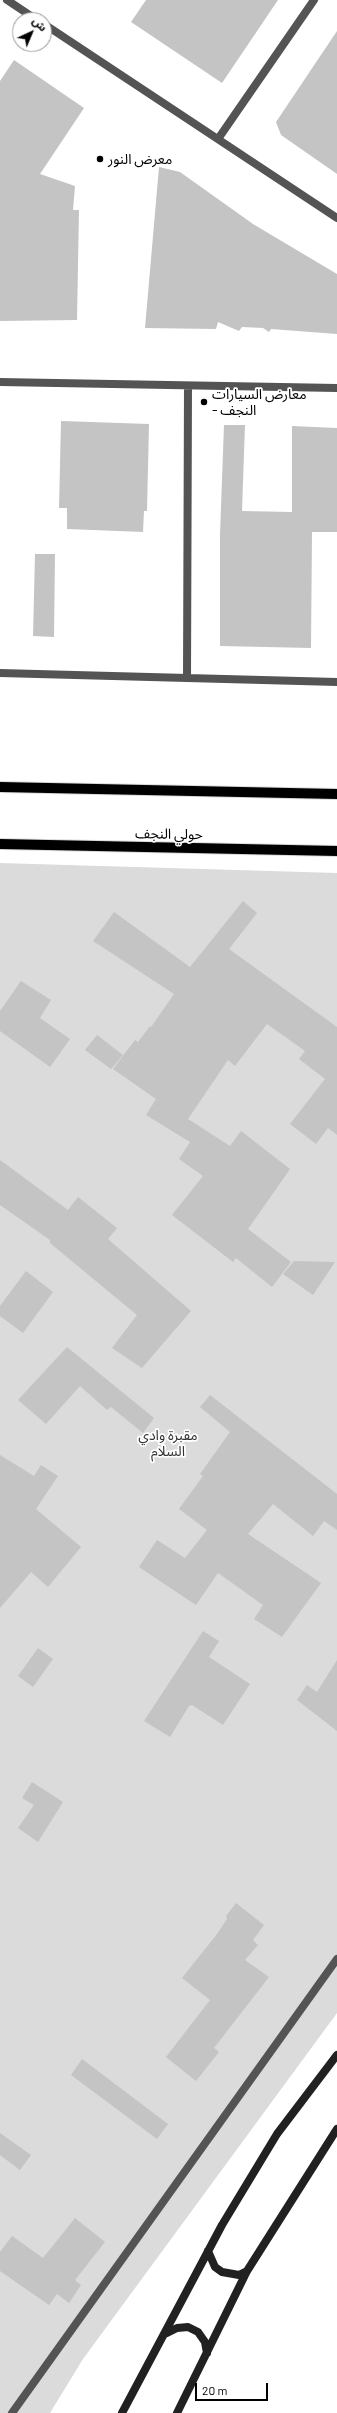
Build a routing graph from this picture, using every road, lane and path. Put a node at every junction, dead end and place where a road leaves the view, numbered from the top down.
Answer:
1 (7, 0) edge
2 (314, 0) edge
3 (25, 12) edge
4 (52, 29) edge
5 (218, 139) junction
6 (337, 218) edge
7 (0, 382) edge
8 (188, 386) junction
9 (337, 388) edge
10 (0, 673) edge
11 (187, 678) junction
12 (337, 682) edge
13 (0, 787) edge
14 (337, 794) edge
15 (0, 844) edge
16 (337, 851) edge
17 (337, 1959) edge
18 (337, 2055) edge
19 (337, 2130) edge
20 (208, 2251) junction
21 (248, 2271) junction
22 (167, 2333) junction
23 (207, 2353) junction
24 (12, 2413) edge
25 (122, 2413) edge
26 (177, 2413) edge

1 - 3 street
2 - 5 street
4 - 5 street
5 - 6 street
7 - 8 street
8 - 9 street
8 - 11 street
10 - 11 street
11 - 12 street
13 - 14 main road
15 - 16 main road, حولي النجف
17 - 24 street
18 - 20 main road
19 - 21 main road
20 - 21 main road
20 - 22 main road
21 - 23 main road
22 - 23 main road
22 - 25 main road
23 - 26 main road

